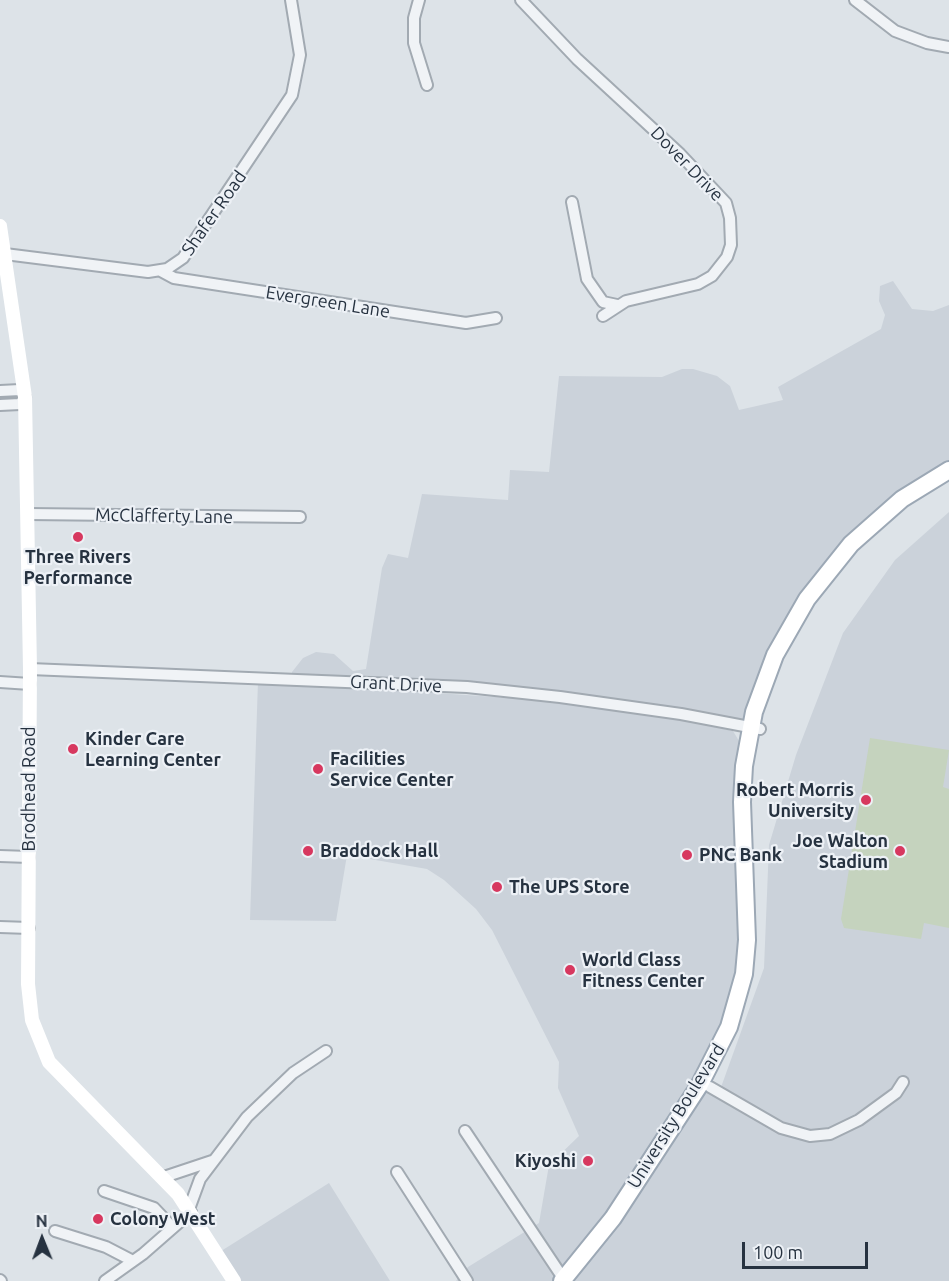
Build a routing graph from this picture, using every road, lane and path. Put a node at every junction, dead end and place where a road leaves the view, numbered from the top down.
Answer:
1 (291, 0) edge
2 (419, 0) edge
3 (521, 0) edge
4 (855, 0) edge
5 (949, 47) edge
6 (427, 85) dead end
7 (572, 202) dead end
8 (0, 226) edge
9 (5, 254) junction
10 (161, 271) junction
11 (617, 305) junction
12 (603, 316) dead end
13 (496, 318) dead end
14 (0, 391) edge
15 (25, 397) junction
16 (0, 405) edge
17 (949, 470) edge
18 (949, 481) edge
19 (28, 514) junction
20 (300, 517) dead end
21 (30, 669) junction
22 (0, 682) edge
23 (30, 684) junction
24 (755, 728) junction
25 (0, 856) edge
26 (29, 857) junction
27 (0, 927) edge
28 (28, 928) junction
29 (327, 1051) dead end
30 (903, 1082) dead end
31 (710, 1087) junction
32 (465, 1131) dead end
33 (213, 1160) junction
34 (397, 1172) dead end
35 (164, 1177) junction
36 (104, 1191) dead end
37 (190, 1210) junction
38 (172, 1227) junction
39 (55, 1231) dead end
40 (133, 1261) junction
41 (105, 1281) edge
42 (234, 1281) edge
43 (467, 1281) edge
44 (567, 1281) edge

1 - 10 street, Shafer Road
2 - 6 street
3 - 11 street, Dover Drive
4 - 5 street
7 - 11 street
8 - 9 main road, Brodhead Road
9 - 10 street
9 - 15 main road, Brodhead Road
10 - 13 street, Evergreen Lane
11 - 12 street
14 - 15 street
15 - 16 street
15 - 19 main road, Brodhead Road
17 - 24 main road, University Boulevard
18 - 24 main road, University Boulevard
19 - 20 street, McClafferty Lane
19 - 21 main road, Brodhead Road
21 - 23 main road, Brodhead Road
21 - 24 street, Grant Drive
22 - 23 street
23 - 26 main road, Brodhead Road
24 - 31 main road, University Boulevard
24 - 44 main road, University Boulevard
25 - 26 street
26 - 28 main road, Brodhead Road
27 - 28 street
28 - 35 main road, Brodhead Road
29 - 33 street
30 - 31 street
31 - 44 main road, University Boulevard
32 - 44 street
33 - 35 street
33 - 37 street
34 - 43 street
35 - 37 main road, Brodhead Road
36 - 38 street
37 - 38 street
37 - 42 main road, Brodhead Road
38 - 40 street
39 - 40 street
40 - 41 street

